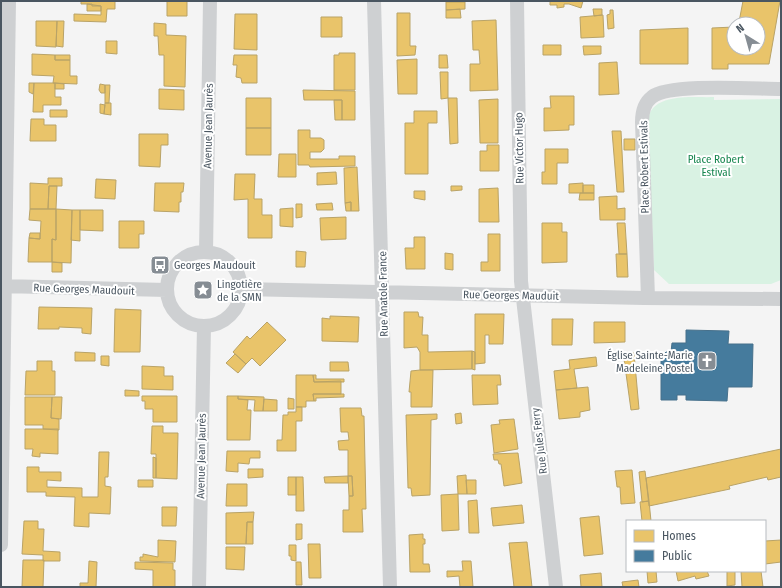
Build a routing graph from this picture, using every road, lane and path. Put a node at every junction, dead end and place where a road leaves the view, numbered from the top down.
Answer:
1 (9, 1) edge
2 (210, 1) edge
3 (374, 1) edge
4 (517, 1) edge
5 (781, 89) edge
6 (206, 252) junction
7 (3, 286) edge
8 (241, 289) junction
9 (167, 290) junction
10 (383, 292) junction
11 (522, 295) junction
12 (648, 298) junction
13 (781, 298) edge
14 (204, 326) junction
15 (1, 545) edge
16 (199, 587) edge
17 (390, 587) edge
18 (556, 587) edge

1 - 7 street
2 - 6 street, Avenue Jean Jaurès
3 - 10 street, Rue Anatole France
4 - 11 street, Rue Victor Hugo
5 - 12 street, Place Robert Estivals
6 - 8 street
6 - 9 street
7 - 9 street, Rue Georges Maudouit
7 - 15 street
8 - 10 street, Rue Georges Mauduit
8 - 14 street
9 - 14 street
10 - 11 street, Rue Georges Mauduit
10 - 17 street, Rue Anatole France
11 - 12 street, Rue Georges Mauduit
11 - 18 street, Rue Jules Ferry
12 - 13 street, Rue Georges Mauduit
14 - 16 street, Avenue Jean Jaurès

